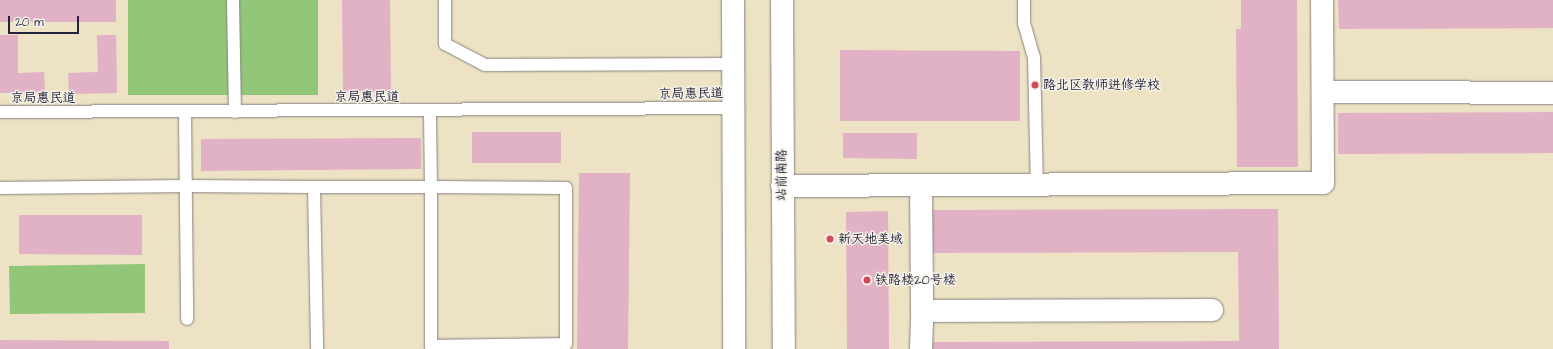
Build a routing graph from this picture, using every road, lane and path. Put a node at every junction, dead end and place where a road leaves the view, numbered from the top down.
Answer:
1 (233, 0) edge
2 (445, 0) edge
3 (733, 0) edge
4 (782, 0) edge
5 (1024, 0) edge
6 (1322, 0) edge
7 (732, 64) junction
8 (1323, 92) junction
9 (1553, 93) edge
10 (734, 108) junction
11 (430, 111) junction
12 (0, 112) edge
13 (235, 112) junction
14 (185, 113) junction
15 (921, 185) junction
16 (1037, 185) junction
17 (186, 186) junction
18 (782, 186) junction
19 (314, 187) junction
20 (431, 187) junction
21 (0, 188) edge
22 (1212, 310) dead end
23 (922, 311) junction
24 (187, 319) dead end
25 (317, 349) edge
26 (734, 349) edge
27 (784, 349) edge
28 (922, 349) edge

1 - 13 lane
2 - 7 lane
3 - 7 street
4 - 18 street, 站前南路
5 - 16 lane
6 - 8 street
7 - 10 street
8 - 9 street
8 - 16 street
10 - 11 lane, 京局惠民道
10 - 26 street
11 - 13 lane, 京局惠民道
11 - 20 lane
12 - 14 lane, 京局惠民道
13 - 14 lane, 京局惠民道
14 - 17 lane
15 - 16 street
15 - 18 street
15 - 23 street
17 - 19 lane
17 - 21 lane
17 - 24 lane
18 - 27 street, 站前南路
19 - 20 lane
19 - 25 lane
20 - 20 lane
22 - 23 street
23 - 28 street

